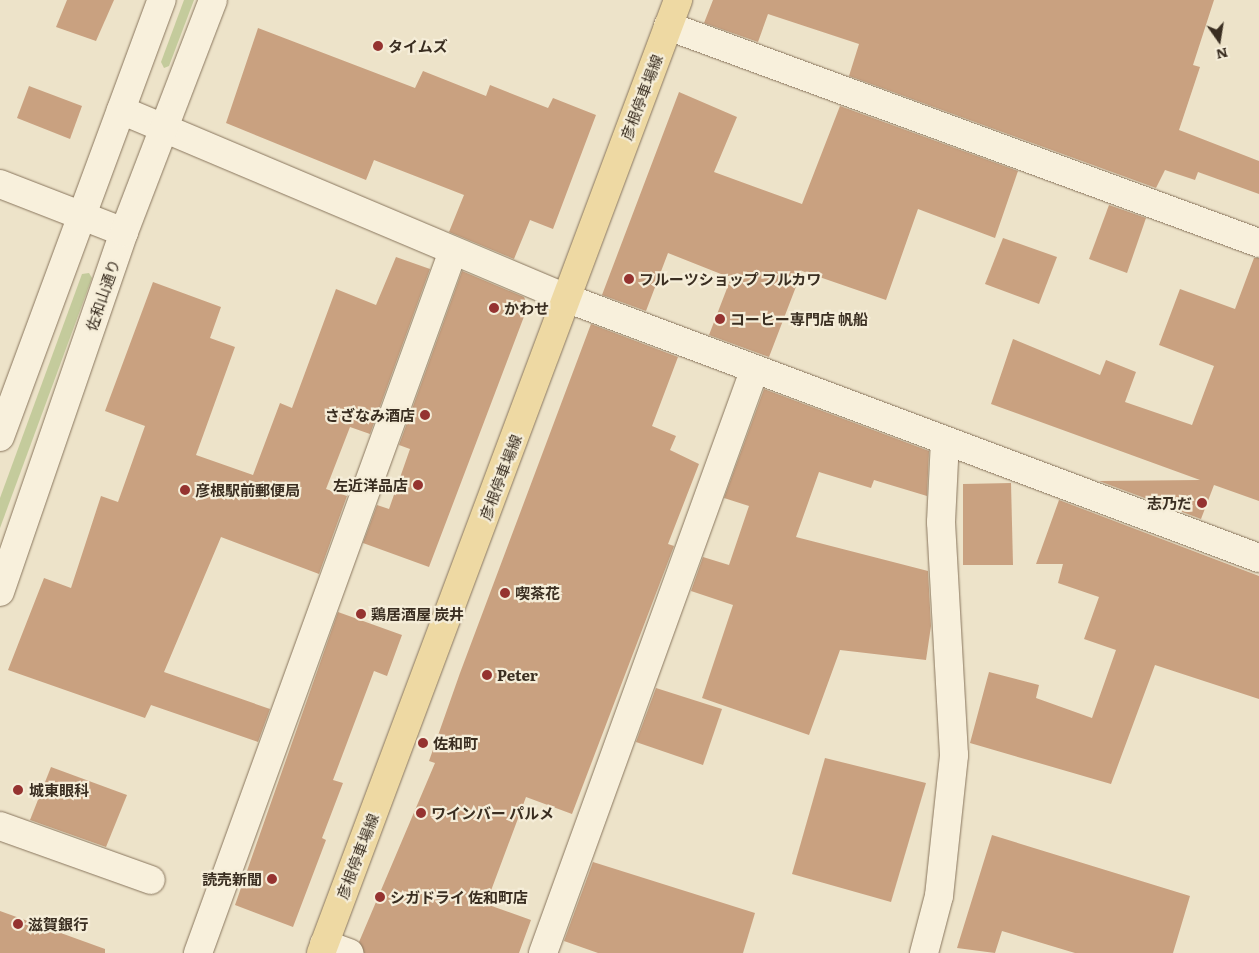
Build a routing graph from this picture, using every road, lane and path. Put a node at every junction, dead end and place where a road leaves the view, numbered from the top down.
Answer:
1 (162, 0) edge
2 (213, 0) edge
3 (678, 0) edge
4 (668, 26) junction
5 (122, 110) junction
6 (164, 128) junction
7 (0, 184) edge
8 (81, 216) junction
9 (124, 232) junction
10 (1259, 243) edge
11 (453, 251) junction
12 (566, 298) junction
13 (754, 371) junction
14 (0, 438) edge
15 (945, 441) junction
16 (1259, 558) edge
17 (0, 592) edge
18 (0, 826) edge
19 (151, 880) dead end
20 (322, 948) edge
21 (198, 953) edge
22 (349, 953) edge
23 (543, 953) edge
24 (924, 953) edge

1 - 5 street
2 - 6 street, 佐和山通り
3 - 4 main road, 彦根停車場線
4 - 10 street
4 - 12 main road, 彦根停車場線
5 - 6 street
5 - 8 street
6 - 9 street, 佐和山通り
6 - 11 street
7 - 8 street
8 - 9 street
8 - 14 street
9 - 17 street, 佐和山通り
11 - 12 street
11 - 21 street
12 - 13 street
12 - 20 main road, 彦根停車場線
13 - 15 street
13 - 23 street
15 - 16 street
15 - 24 street
18 - 19 street
20 - 22 street

